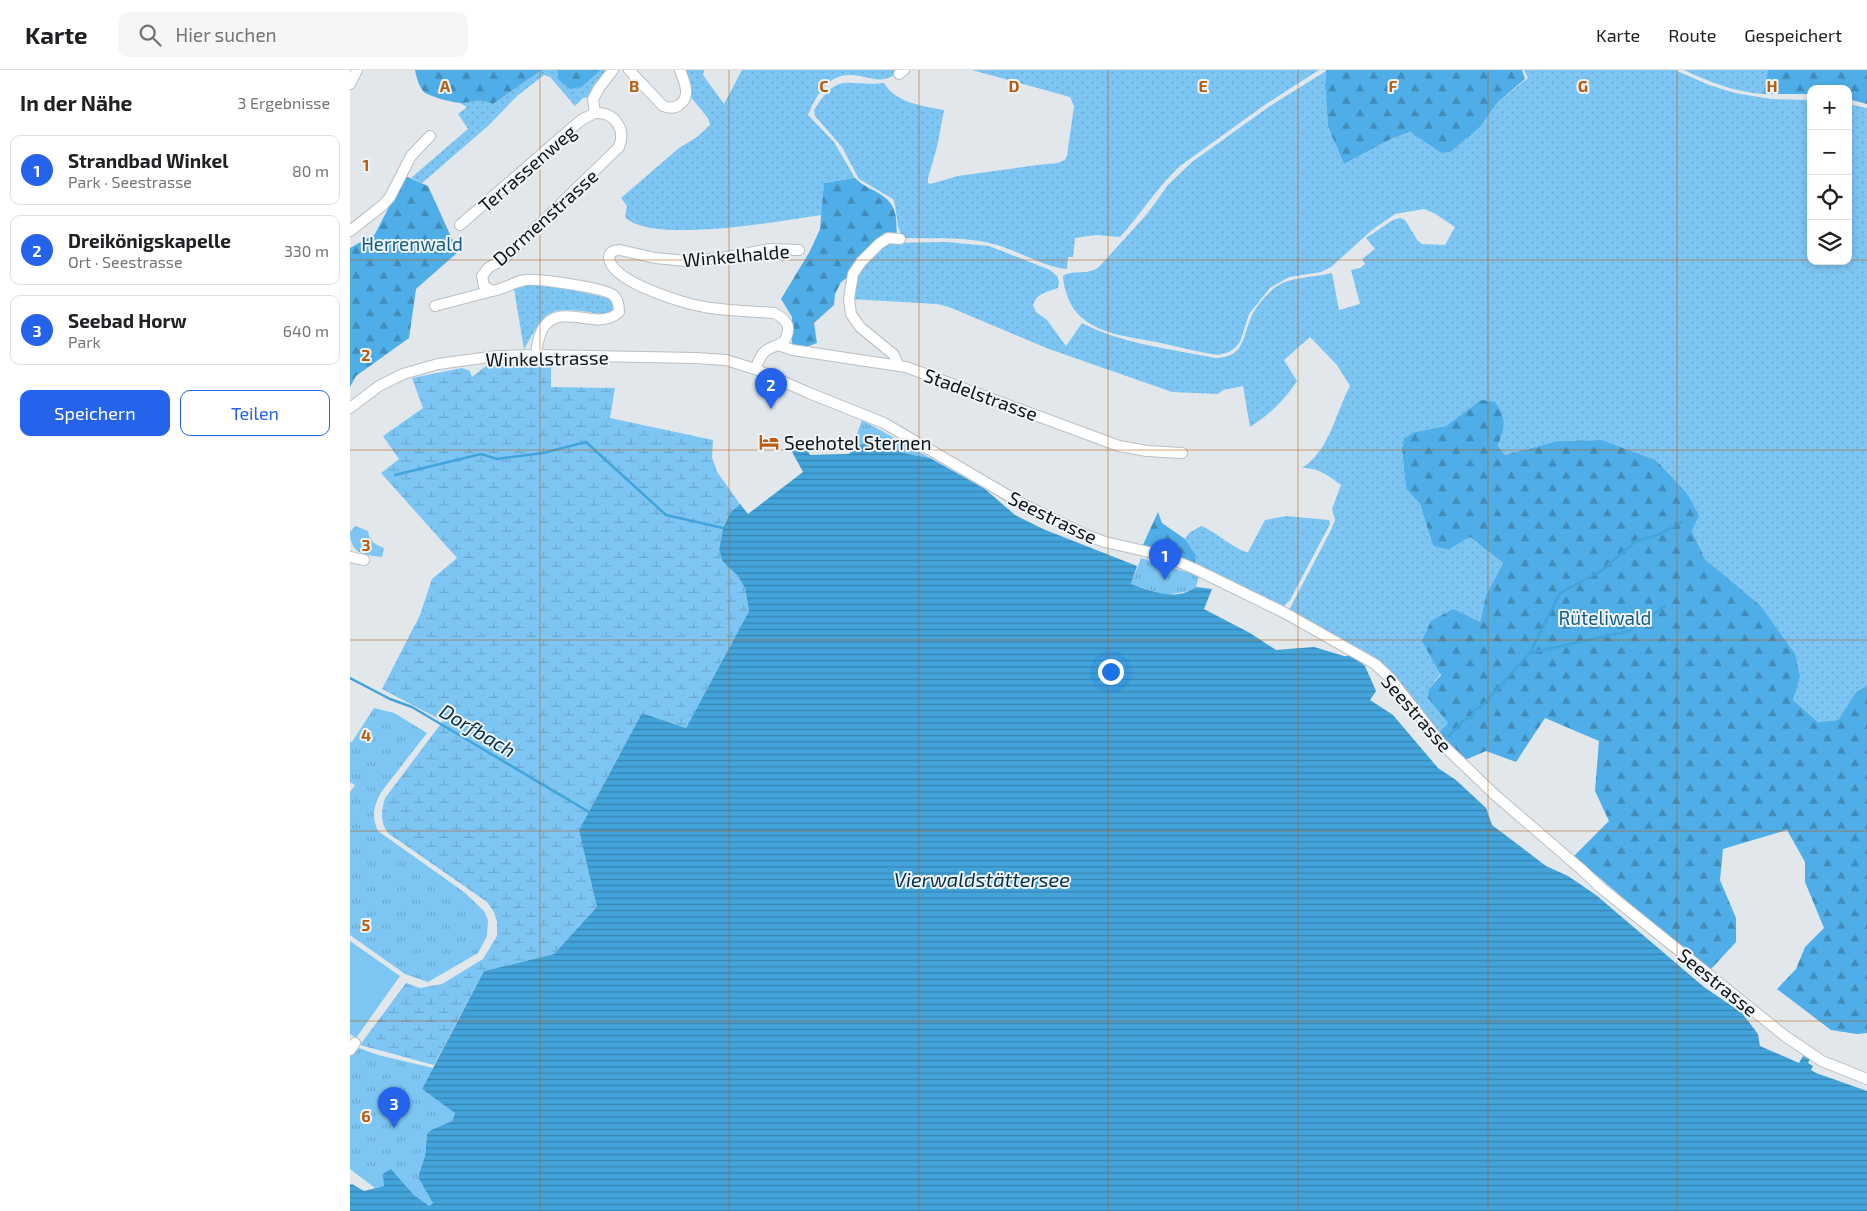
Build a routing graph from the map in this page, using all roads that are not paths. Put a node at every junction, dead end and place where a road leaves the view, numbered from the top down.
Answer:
1 (357, 70) edge
2 (614, 70) edge
3 (629, 70) edge
4 (680, 70) edge
5 (350, 84) edge
6 (595, 112) junction
7 (430, 136) dead end
8 (460, 225) dead end
9 (350, 231) edge
10 (900, 239) dead end
11 (798, 250) dead end
12 (492, 292) junction
13 (434, 306) dead end
14 (778, 345) junction
15 (536, 354) junction
16 (898, 366) junction
17 (754, 368) junction
18 (350, 408) edge
19 (1182, 453) dead end
20 (350, 557) edge
21 (364, 560) dead end
22 (1867, 1079) edge

1 - 5 street
2 - 6 street
3 - 4 street
6 - 8 street, Terrassenweg
6 - 12 street, Dormenstrasse
7 - 9 street
10 - 16 street
11 - 14 street, Winkelhalde
12 - 13 street
12 - 15 street, Dormenstrasse
14 - 16 street, Stadelstrasse
14 - 17 street, Winkelhalde
15 - 17 street, Winkelstrasse
15 - 18 street, Winkelstrasse
16 - 19 street, Stadelstrasse
17 - 22 street, Seestrasse
20 - 21 street

